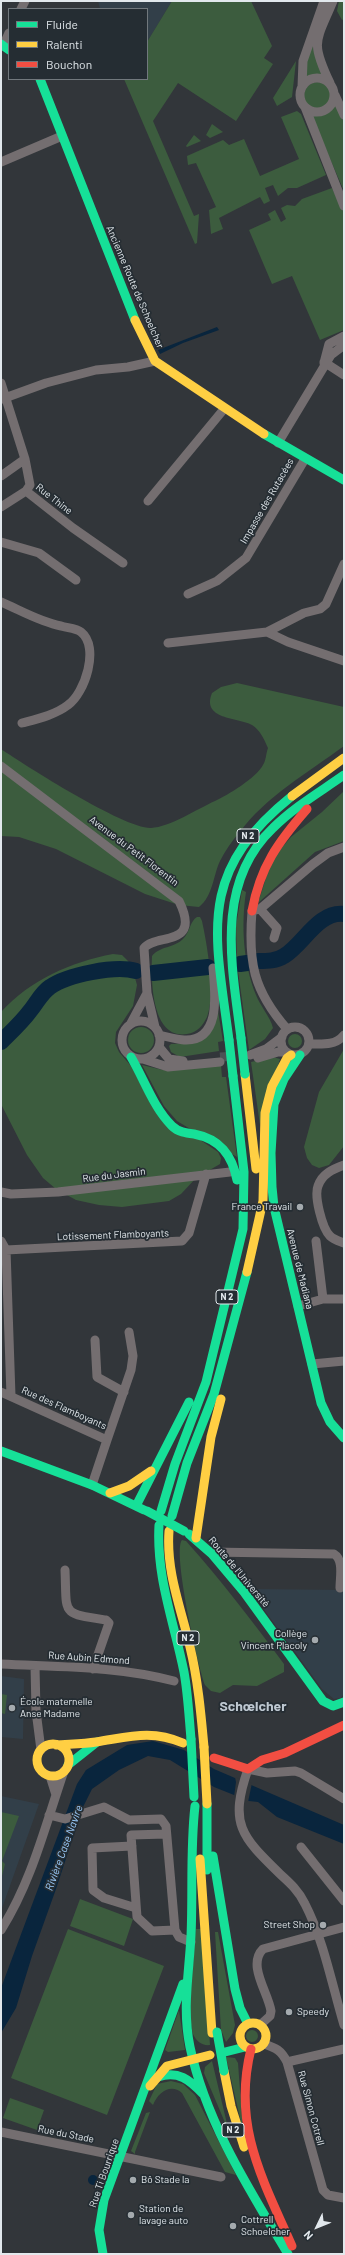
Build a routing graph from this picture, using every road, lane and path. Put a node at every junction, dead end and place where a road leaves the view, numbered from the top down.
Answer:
1 (326, 2) edge
2 (8, 36) edge
3 (4, 47) edge
4 (40, 80) edge
5 (330, 83) junction
6 (302, 87) junction
7 (335, 95) junction
8 (305, 107) junction
9 (344, 115) edge
10 (62, 136) junction
11 (1, 162) edge
12 (344, 206) edge
13 (344, 336) edge
14 (344, 345) edge
15 (155, 361) junction
16 (324, 365) junction
17 (344, 375) edge
18 (1, 383) edge
19 (4, 398) edge
20 (224, 409) junction
21 (278, 443) junction
22 (25, 459) junction
23 (305, 459) junction
24 (1, 476) edge
25 (344, 480) edge
26 (26, 491) junction
27 (148, 501) dead end
28 (1, 507) edge
29 (1, 542) edge
30 (123, 563) dead end
31 (344, 564) edge
32 (76, 580) dead end
33 (188, 594) dead end
34 (1, 602) edge
35 (267, 632) junction
36 (168, 643) dead end
37 (344, 661) edge
38 (22, 723) dead end
39 (344, 758) edge
40 (1, 766) edge
41 (344, 775) edge
42 (330, 786) junction
43 (344, 847) edge
44 (256, 910) junction
45 (274, 938) dead end
46 (217, 978) junction
47 (147, 993) junction
48 (131, 1023) junction
49 (287, 1029) junction
50 (157, 1031) junction
51 (344, 1035) edge
52 (282, 1037) junction
53 (309, 1044) junction
54 (159, 1047) junction
55 (293, 1054) junction
56 (131, 1056) junction
57 (143, 1059) junction
58 (344, 1165) edge
59 (230, 1172) dead end
60 (206, 1174) junction
61 (1, 1192) edge
62 (1, 1241) edge
63 (316, 1241) dead end
64 (344, 1243) edge
65 (253, 1249) junction
66 (6, 1250) junction
67 (323, 1299) junction
68 (344, 1299) edge
69 (225, 1303) junction
70 (298, 1306) junction
71 (237, 1311) junction
72 (129, 1332) dead end
73 (95, 1340) dead end
74 (214, 1347) junction
75 (344, 1361) edge
76 (312, 1364) junction
77 (1, 1392) edge
78 (124, 1392) junction
79 (11, 1396) junction
80 (344, 1438) edge
81 (107, 1440) junction
82 (1, 1451) edge
83 (152, 1469) junction
84 (92, 1485) junction
85 (110, 1493) junction
86 (136, 1506) junction
87 (161, 1511) dead end
88 (172, 1516) dead end
89 (159, 1525) dead end
90 (170, 1531) dead end
91 (196, 1538) junction
92 (211, 1552) junction
93 (65, 1570) dead end
94 (340, 1588) dead end
95 (1, 1664) edge
96 (35, 1666) junction
97 (93, 1669) junction
98 (174, 1681) dead end
99 (342, 1704) edge
100 (344, 1725) edge
101 (39, 1737) junction
102 (187, 1741) junction
103 (97, 1742) junction
104 (53, 1745) junction
105 (41, 1750) junction
106 (214, 1758) dead end
107 (66, 1768) junction
108 (248, 1769) junction
109 (50, 1776) junction
110 (56, 1795) junction
111 (344, 1799) edge
112 (194, 1802) junction
113 (207, 1804) junction
114 (49, 1814) junction
115 (166, 1834) junction
116 (132, 1846) junction
117 (301, 1848) dead end
118 (344, 1901) edge
119 (136, 1908) junction
120 (344, 1927) edge
121 (1, 1930) edge
122 (175, 1930) junction
123 (317, 1934) junction
124 (191, 1942) junction
125 (186, 1975) junction
126 (248, 2024) junction
127 (260, 2025) junction
128 (344, 2025) edge
129 (214, 2032) junction
130 (240, 2036) junction
131 (264, 2044) junction
132 (160, 2048) junction
133 (248, 2048) junction
134 (344, 2049) edge
135 (209, 2052) dead end
136 (173, 2055) junction
137 (193, 2055) junction
138 (287, 2062) junction
139 (221, 2071) junction
140 (153, 2076) junction
141 (205, 2097) junction
142 (1, 2132) edge
143 (121, 2156) junction
144 (220, 2177) dead end
145 (344, 2198) edge
146 (103, 2254) edge
147 (289, 2254) edge
148 (295, 2254) edge

1 - 5 street
1 - 6 street
2 - 3 street
4 - 10 main road, Ancienne Route de Schoelcher
5 - 6 street
5 - 7 street
6 - 8 street
7 - 8 street
7 - 9 street
8 - 12 street
10 - 11 street
10 - 15 main road, Ancienne Route de Schoelcher
13 - 16 street
14 - 16 street
15 - 19 street
15 - 20 main road, Ancienne Route de Schoelcher
16 - 17 street
16 - 21 street
18 - 19 street, Rue Thine
19 - 22 street, Rue Thine
20 - 21 main road, Ancienne Route de Schoelcher
20 - 27 street
21 - 23 main road, Ancienne Route de Schoelcher
22 - 24 street
22 - 26 street, Rue Thine
23 - 25 main road, Ancienne Route de Schoelcher
23 - 33 street, Impasse des Rutacées
26 - 28 street
26 - 30 street, Rue Thine
29 - 32 street
31 - 35 street
34 - 38 street
35 - 36 street
35 - 37 street
39 - 46 main road, N 2
40 - 47 street, Avenue du Petit Florentin
41 - 42 main road, N 2
42 - 44 main road
42 - 65 main road, N 2, bridge
43 - 44 street
44 - 45 street
44 - 49 street
46 - 50 street
46 - 69 main road, N 2, bridge
47 - 48 street
47 - 50 street
48 - 50 street
48 - 56 street
49 - 52 street
49 - 53 street
50 - 54 street
51 - 53 street
52 - 55 street
52 - 55 street
53 - 55 street
54 - 57 street
54 - 57 street
55 - 65 main road
55 - 70 main road, Avenue de Madiana
56 - 57 street
56 - 69 main road
58 - 64 street
59 - 60 street, Rue du Jasmin
60 - 61 street, Rue du Jasmin
60 - 66 street, Lotissement Flamboyants
62 - 66 street
63 - 67 street
65 - 71 main road, N 2
66 - 79 street, Rue des Flamboyants
67 - 68 street
67 - 70 street
69 - 74 main road, N 2
70 - 76 main road, Avenue de Madiana
71 - 88 main road, N 2
71 - 91 main road
72 - 78 street, Rue des Flamboyants
73 - 78 street
74 - 83 main road
74 - 87 main road, N 2
75 - 76 street
76 - 80 main road, Avenue de Madiana
77 - 79 street, Rue des Flamboyants
78 - 81 street, Rue des Flamboyants
79 - 81 street, Rue des Flamboyants
81 - 84 street, Rue des Flamboyants
82 - 84 main road, Route de l'Université
83 - 85 main road
83 - 86 main road
84 - 85 main road, Route de l'Université
85 - 86 main road, Route de l'Université
86 - 91 main road, Route de l'Université, bridge
89 - 102 main road, N 2
90 - 113 main road, N 2, bridge
91 - 92 main road, Route de l'Université
92 - 94 street
92 - 99 main road, Route de l'Université
93 - 97 street
95 - 96 street, Rue Aubin Edmond
96 - 97 street, Rue Aubin Edmond
96 - 101 street
97 - 98 street, Rue Aubin Edmond
100 - 108 main road
101 - 104 street
101 - 105 street
102 - 103 main road
102 - 112 main road, N 2, bridge
103 - 104 main road
103 - 107 main road
104 - 105 main road
104 - 107 main road
105 - 109 main road
106 - 108 main road
107 - 109 main road
107 - 110 street
108 - 111 street
108 - 123 street
109 - 110 street
110 - 114 street
112 - 124 main road
112 - 129 main road, N 2
113 - 126 main road
113 - 129 main road, N 2
114 - 115 street
114 - 121 street
115 - 116 street
115 - 122 street
116 - 119 street
116 - 119 street
117 - 118 street
119 - 122 street
120 - 123 street
122 - 124 street
123 - 127 street
123 - 128 street
124 - 125 main road
125 - 132 main road, Rue Ti Bourrique
125 - 137 main road
126 - 127 main road
126 - 130 main road
127 - 131 main road
129 - 139 main road, N 2
130 - 133 main road
130 - 133 main road
131 - 133 main road
131 - 138 street, Rue Simon Cotrell
132 - 136 main road
132 - 140 main road, Rue Ti Bourrique
133 - 148 main road
134 - 138 street
135 - 137 main road
136 - 137 main road
136 - 140 main road
137 - 140 main road
137 - 141 main road
138 - 145 street, Rue Simon Cotrell
139 - 147 main road, N 2
139 - 148 main road, N 2
140 - 141 main road
140 - 143 main road, Rue Ti Bourrique
141 - 147 main road
142 - 143 street, Rue du Stade
143 - 144 street, Rue du Stade
143 - 146 main road, Rue Ti Bourrique

